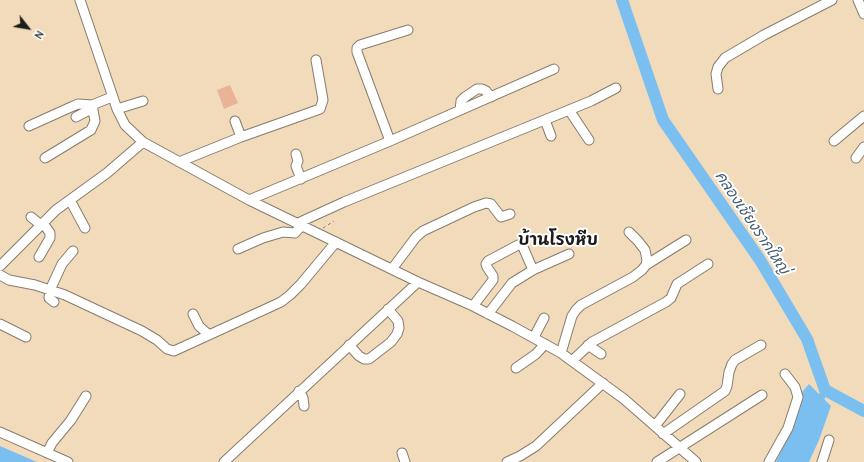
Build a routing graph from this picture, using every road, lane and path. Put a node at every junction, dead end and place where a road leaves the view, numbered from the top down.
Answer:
1 (80, 0) edge
2 (832, 0) edge
3 (858, 0) edge
4 (864, 14) edge
5 (408, 30) dead end
6 (316, 60) dead end
7 (554, 69) dead end
8 (616, 88) dead end
9 (718, 89) dead end
10 (112, 97) junction
11 (143, 101) dead end
12 (92, 107) junction
13 (117, 109) junction
14 (569, 110) junction
15 (864, 116) edge
16 (76, 117) dead end
17 (545, 120) junction
18 (235, 121) dead end
19 (29, 126) dead end
20 (550, 136) dead end
21 (241, 137) junction
22 (589, 140) dead end
23 (390, 141) junction
24 (834, 141) dead end
25 (143, 142) junction
26 (864, 147) edge
27 (296, 154) dead end
28 (45, 158) dead end
29 (856, 158) dead end
30 (180, 162) junction
31 (301, 179) junction
32 (70, 200) junction
33 (249, 200) junction
34 (510, 214) dead end
35 (31, 217) dead end
36 (334, 221) dead end
37 (42, 224) junction
38 (300, 224) junction
39 (85, 228) dead end
40 (316, 232) junction
41 (628, 232) dead end
42 (686, 240) dead end
43 (336, 242) junction
44 (238, 249) dead end
45 (72, 252) dead end
46 (569, 254) dead end
47 (482, 255) dead end
48 (39, 257) dead end
49 (486, 264) junction
50 (708, 264) dead end
51 (0, 266) edge
52 (646, 266) junction
53 (392, 269) junction
54 (533, 270) junction
55 (0, 275) edge
56 (418, 282) junction
57 (50, 290) junction
58 (54, 302) dead end
59 (473, 306) junction
60 (388, 309) junction
61 (193, 314) dead end
62 (488, 314) junction
63 (544, 318) dead end
64 (0, 324) edge
65 (209, 335) junction
66 (26, 337) dead end
67 (534, 337) junction
68 (545, 344) junction
69 (588, 344) junction
70 (348, 345) junction
71 (761, 345) dead end
72 (561, 353) junction
73 (601, 354) dead end
74 (573, 360) junction
75 (516, 368) dead end
76 (785, 374) dead end
77 (604, 383) junction
78 (299, 391) junction
79 (680, 394) dead end
80 (762, 395) dead end
81 (86, 396) dead end
82 (304, 406) dead end
83 (655, 426) junction
84 (0, 432) edge
85 (663, 434) junction
86 (829, 440) dead end
87 (680, 448) junction
88 (48, 456) edge
89 (68, 462) edge
90 (224, 462) edge
91 (507, 462) edge
92 (657, 462) edge
93 (696, 462) edge
94 (769, 462) edge
95 (822, 462) edge

1 - 10 street
2 - 9 street
3 - 4 street
5 - 23 street
6 - 21 street
7 - 23 street
8 - 14 street
10 - 12 street
10 - 13 street
11 - 13 street
12 - 16 street
12 - 19 street
12 - 28 street
13 - 25 street
14 - 17 street
14 - 22 street
15 - 24 street
17 - 20 street
17 - 38 street
18 - 21 street
21 - 30 street
23 - 31 street
25 - 30 street
25 - 32 street
26 - 29 street
27 - 31 street
30 - 33 street
31 - 33 street
32 - 37 street
32 - 39 street
33 - 38 street
34 - 53 street
35 - 37 street
36 - 40 path
37 - 48 street
37 - 51 street
38 - 40 street
38 - 44 street
40 - 43 street
41 - 52 street
42 - 52 street
43 - 53 street
43 - 65 street
45 - 57 street
46 - 54 street
47 - 49 street
49 - 54 street
49 - 59 street
50 - 69 street
52 - 72 street
53 - 56 street
54 - 62 street
55 - 57 street
56 - 59 street
56 - 60 street
57 - 58 street
57 - 65 street
59 - 62 street
60 - 70 street
60 - 70 street
61 - 65 street
62 - 67 street
63 - 67 street
64 - 66 street
67 - 68 street
68 - 72 street
68 - 75 street
69 - 73 street
69 - 74 street
70 - 78 street
71 - 85 street
72 - 74 street
74 - 77 street
76 - 94 street
77 - 83 street
77 - 91 street
78 - 82 street
78 - 90 street
79 - 83 street
80 - 87 street
81 - 88 street
83 - 85 street
84 - 88 street
85 - 87 street
86 - 95 street
87 - 92 street
87 - 93 street
88 - 89 street

